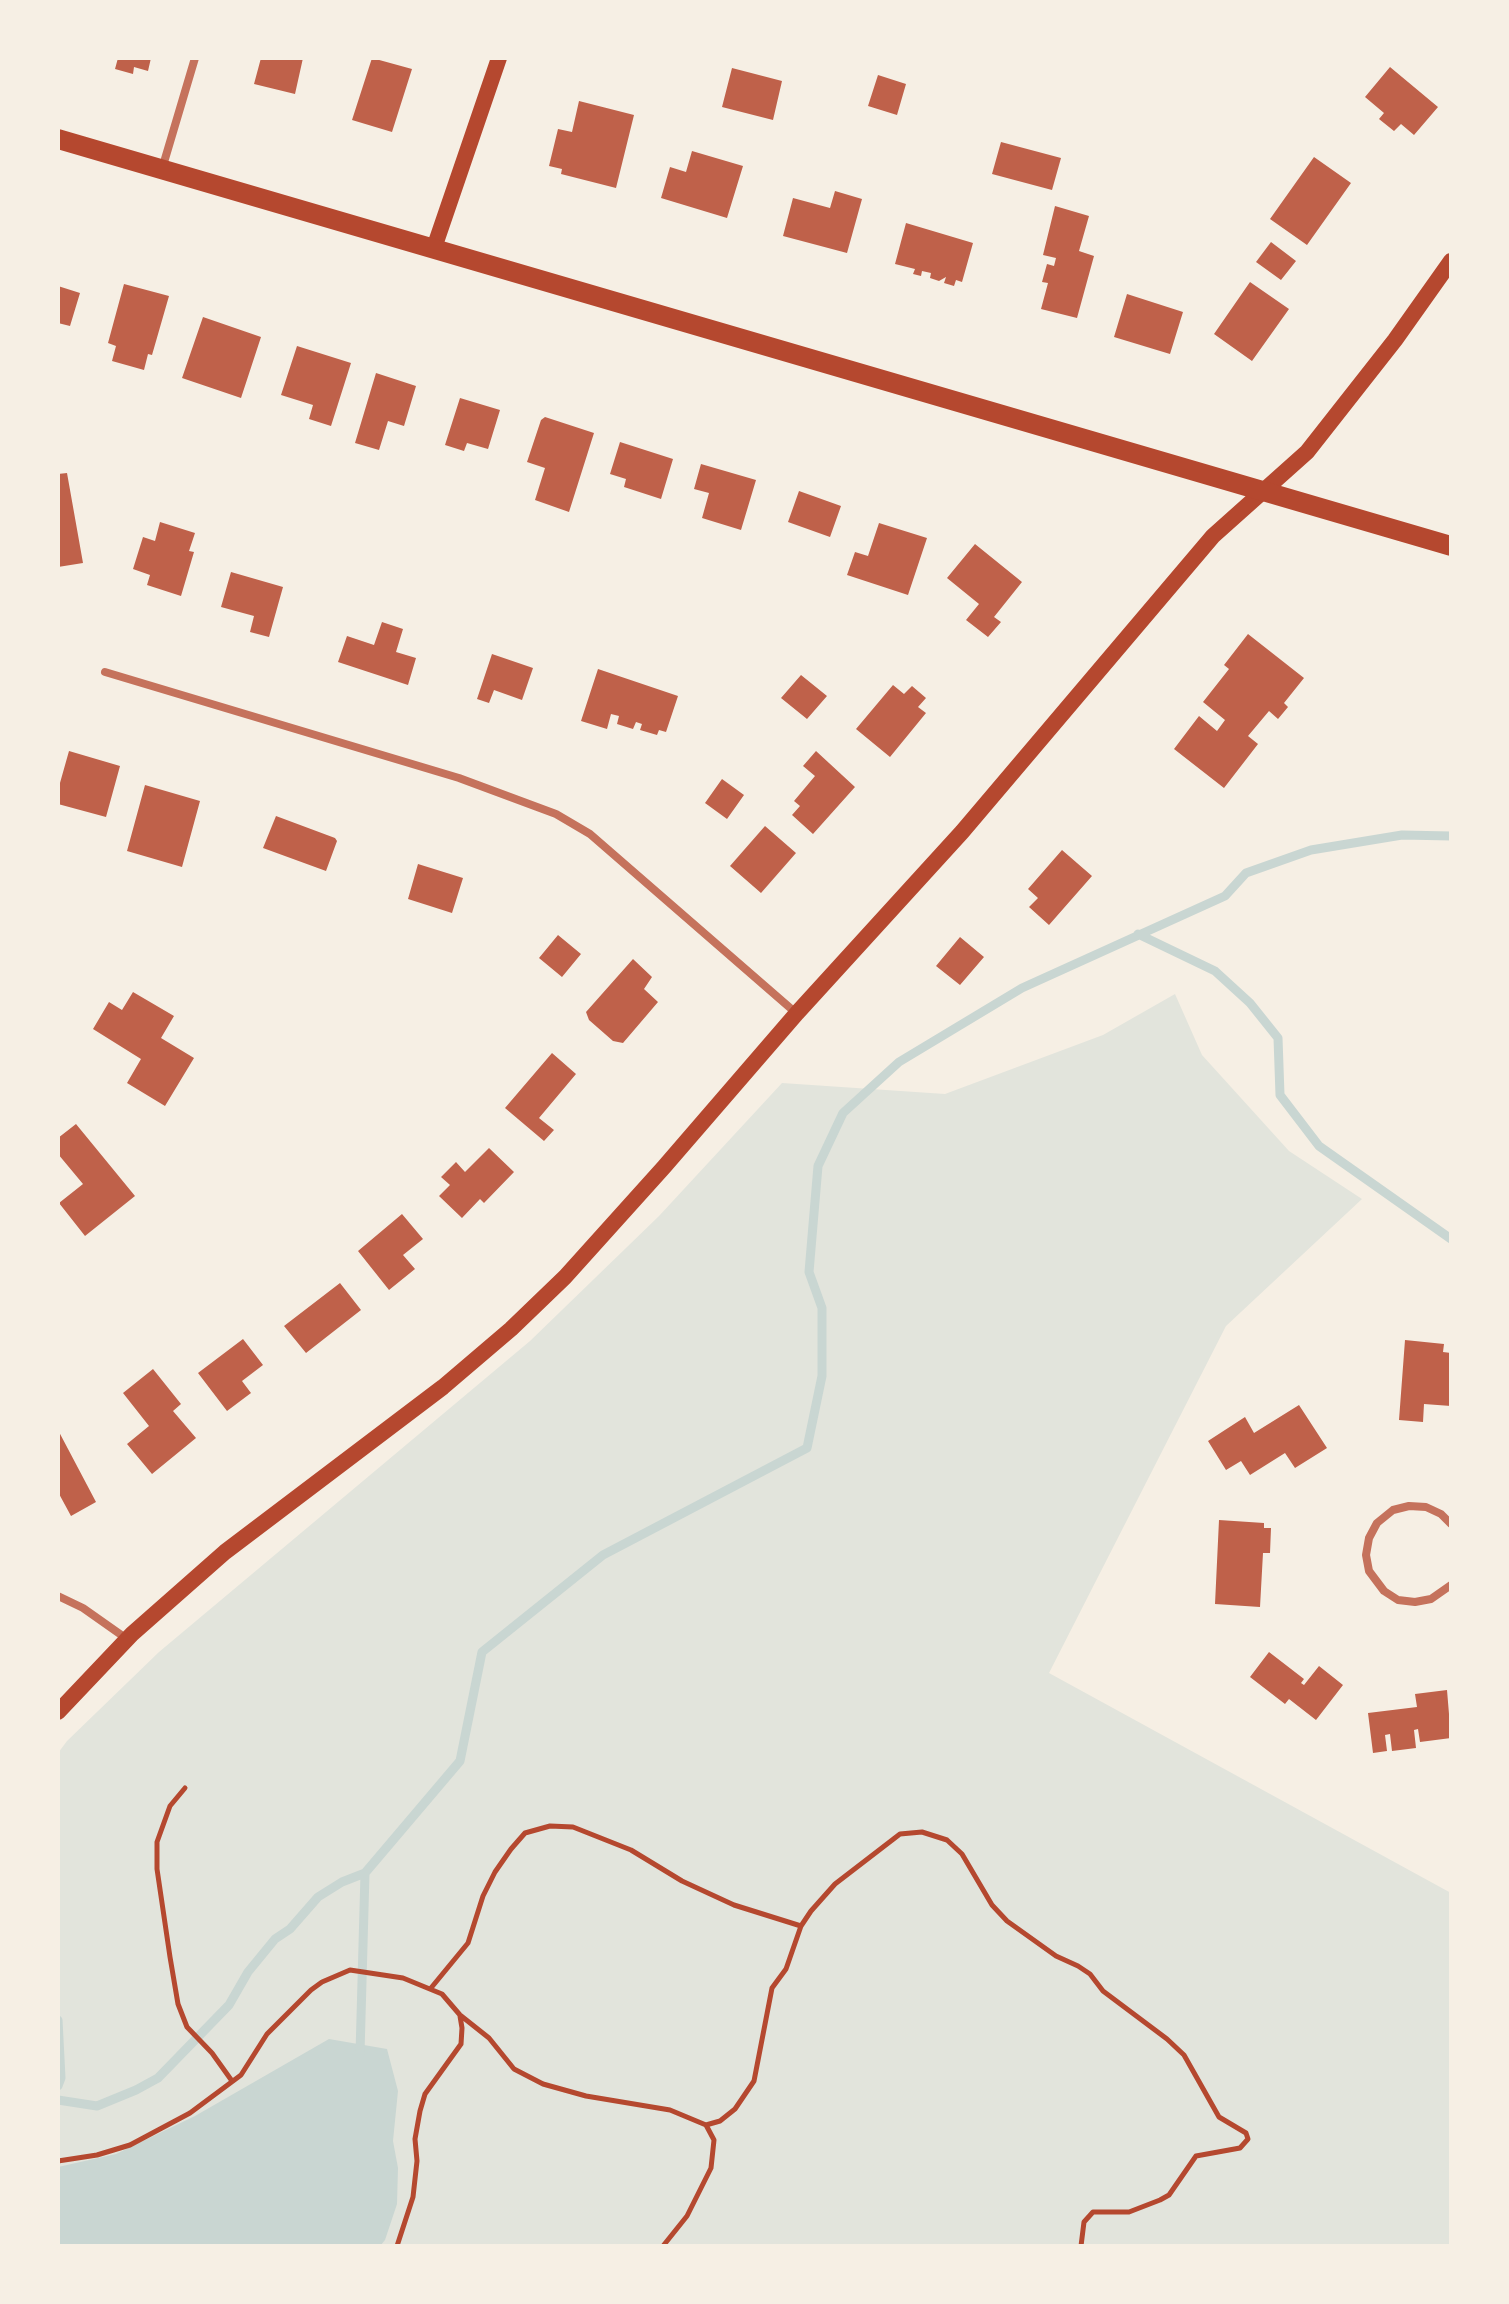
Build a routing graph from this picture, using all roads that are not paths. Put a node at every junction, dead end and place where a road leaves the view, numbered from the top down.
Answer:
1 (195, 58) edge
2 (499, 58) edge
3 (58, 139) edge
4 (162, 170) junction
5 (434, 248) junction
6 (1451, 261) edge
7 (1267, 490) junction
8 (1451, 546) edge
9 (105, 672) dead end
10 (797, 1013) junction
11 (1451, 1524) edge
12 (1451, 1585) edge
13 (58, 1596) edge
14 (128, 1639) junction
15 (58, 1712) edge

1 - 4 street
2 - 5 main road
3 - 4 main road
4 - 5 main road
5 - 7 main road
6 - 7 main road
7 - 8 main road
7 - 10 main road
9 - 10 street
10 - 14 main road
11 - 12 street
13 - 14 street
14 - 15 main road

